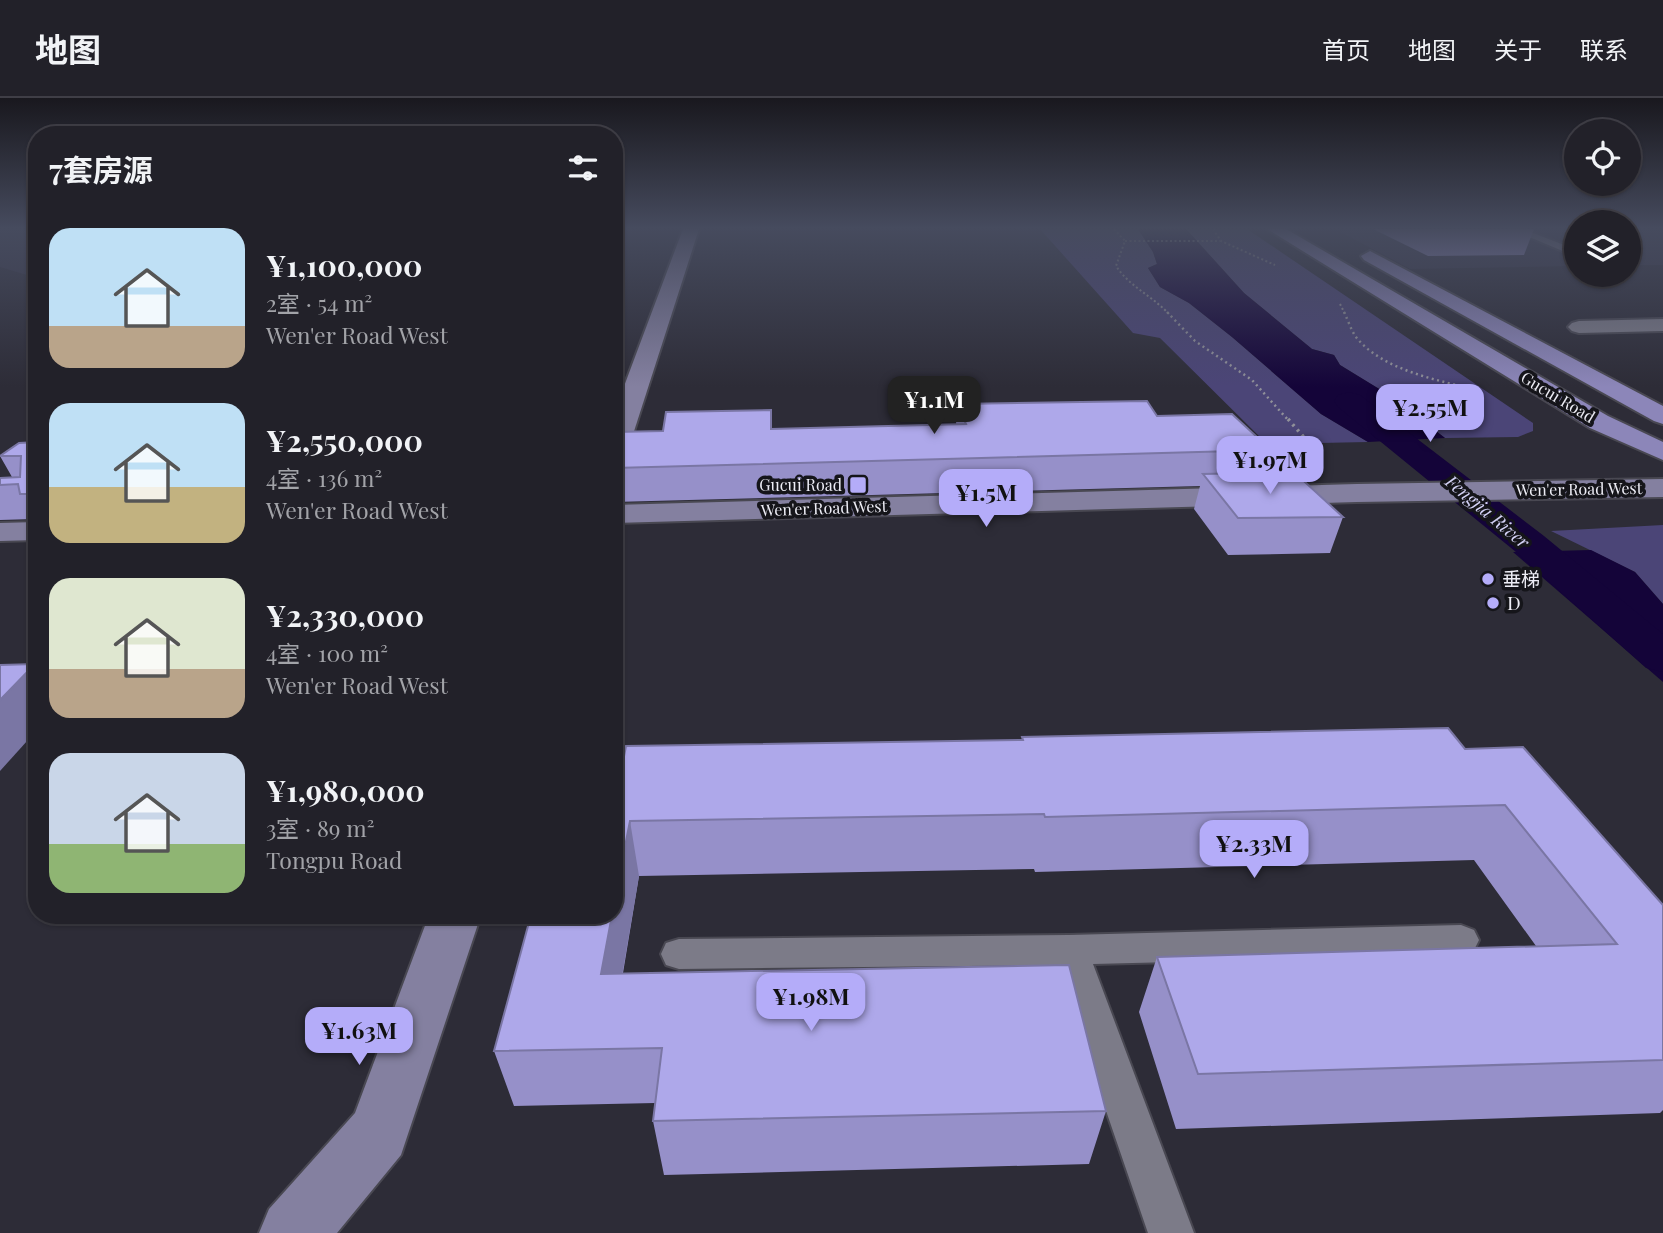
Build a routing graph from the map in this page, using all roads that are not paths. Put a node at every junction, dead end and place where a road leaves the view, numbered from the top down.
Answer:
1 (673, 282) edge
2 (1364, 282) edge
3 (1417, 282) edge
4 (1663, 326) edge
5 (1579, 327) dead end
6 (1663, 416) edge
7 (623, 424) edge
8 (1663, 452) edge
9 (1663, 464) edge
10 (1350, 482) junction
11 (1663, 488) edge
12 (623, 489) edge
13 (623, 514) edge
14 (28, 531) edge
15 (0, 532) edge
16 (452, 924) edge
17 (1461, 940) dead end
18 (1069, 950) junction
19 (679, 954) dead end
20 (298, 1232) edge
21 (1171, 1233) edge

1 - 7 main road
2 - 8 main road, Gucui Road
3 - 6 main road, Gucui Road
4 - 5 street
9 - 10 main road, Wen'er Road West
10 - 11 main road, Wen'er Road West
10 - 12 main road, Wen'er Road West
10 - 13 main road, Wen'er Road West
14 - 15 main road
16 - 20 main road
17 - 18 lane
18 - 19 lane
18 - 21 lane

